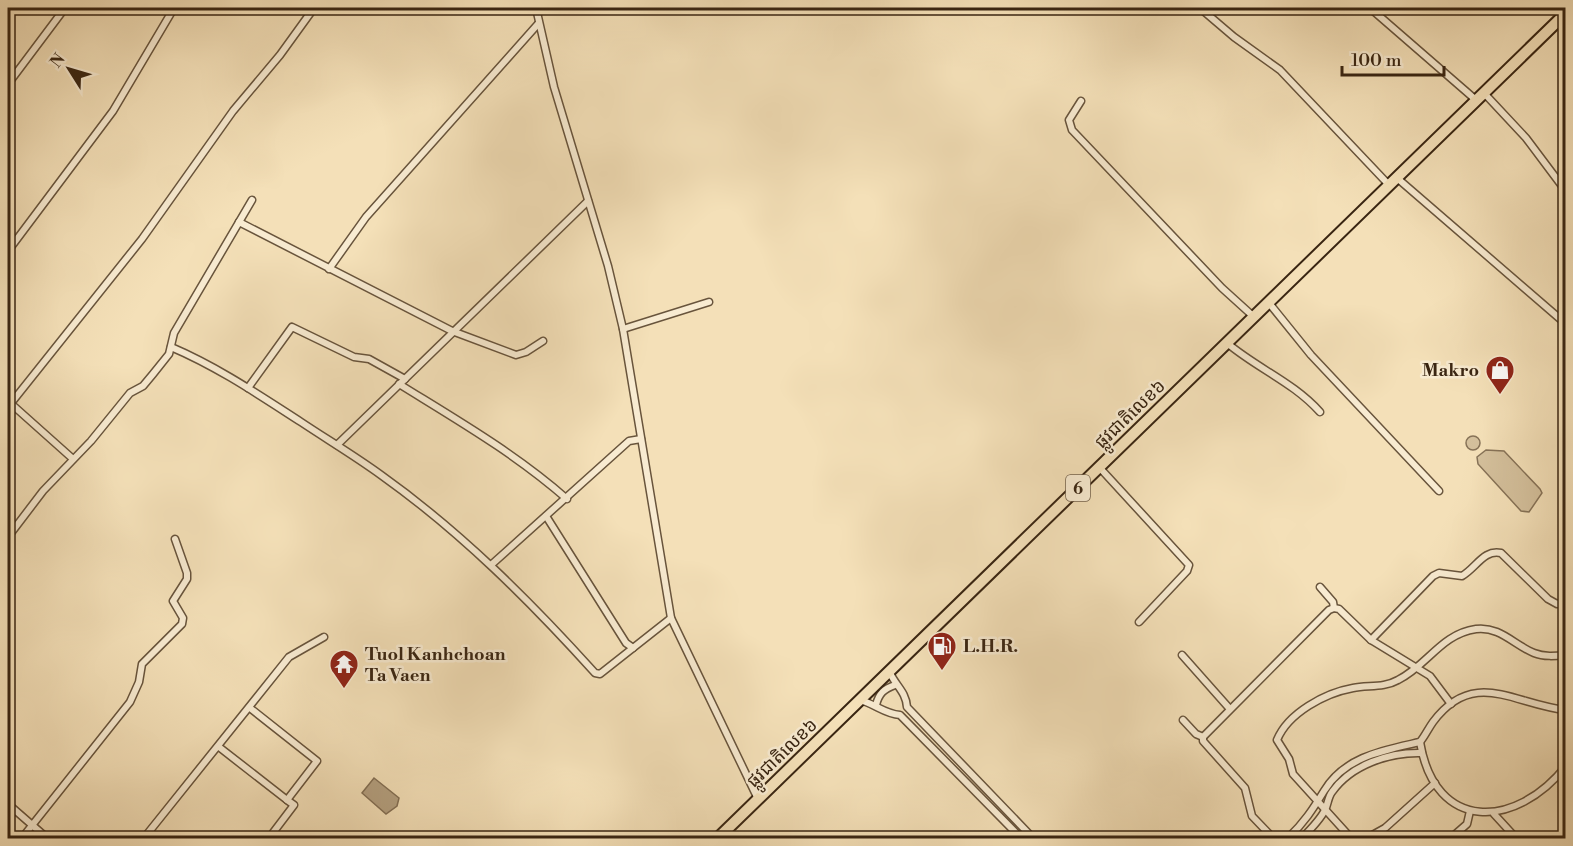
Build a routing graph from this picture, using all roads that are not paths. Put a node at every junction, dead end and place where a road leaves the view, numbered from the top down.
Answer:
1 (65, 8) edge
2 (174, 8) edge
3 (314, 8) edge
4 (536, 8) edge
5 (1200, 8) edge
6 (1370, 8) edge
7 (1566, 13) edge
8 (538, 24) junction
9 (8, 84) edge
10 (1480, 97) junction
11 (1081, 101) dead end
12 (1393, 181) junction
13 (1562, 186) dead end
14 (252, 200) dead end
15 (588, 201) junction
16 (239, 222) junction
17 (8, 251) edge
18 (329, 269) junction
19 (709, 302) dead end
20 (1269, 303) junction
21 (1254, 317) junction
22 (1566, 324) edge
23 (623, 329) junction
24 (452, 332) junction
25 (543, 341) dead end
26 (1227, 343) junction
27 (171, 347) junction
28 (405, 379) junction
29 (399, 384) junction
30 (248, 388) junction
31 (8, 404) edge
32 (1320, 412) dead end
33 (641, 439) junction
34 (336, 445) junction
35 (73, 459) junction
36 (1100, 467) junction
37 (1439, 491) dead end
38 (567, 499) junction
39 (546, 516) junction
40 (8, 537) edge
41 (175, 539) dead end
42 (491, 565) junction
43 (1320, 587) dead end
44 (1566, 602) edge
45 (1334, 608) junction
46 (671, 618) junction
47 (1139, 622) dead end
48 (324, 638) dead end
49 (1371, 640) junction
50 (633, 648) junction
51 (1182, 655) dead end
52 (1566, 655) edge
53 (1417, 669) junction
54 (890, 673) junction
55 (895, 685) junction
56 (860, 700) junction
57 (1451, 704) junction
58 (876, 705) junction
59 (250, 708) junction
60 (1229, 708) junction
61 (1566, 710) edge
62 (1183, 720) dead end
63 (1203, 737) junction
64 (1420, 742) junction
65 (219, 747) junction
66 (1422, 753) junction
67 (1566, 766) edge
68 (1434, 783) junction
69 (758, 799) junction
70 (287, 800) junction
71 (8, 804) edge
72 (1318, 804) junction
73 (1325, 811) junction
74 (1470, 811) junction
75 (1494, 814) junction
76 (33, 825) junction
77 (22, 838) edge
78 (47, 838) edge
79 (144, 838) edge
80 (269, 838) edge
81 (718, 838) edge
82 (1021, 838) edge
83 (1033, 838) edge
84 (1273, 838) edge
85 (1288, 838) edge
86 (1302, 838) edge
87 (1351, 838) edge
88 (1367, 838) edge
89 (1451, 838) edge
90 (1516, 838) edge

1 - 9 street
2 - 17 street
3 - 31 street
4 - 8 street
5 - 12 street
6 - 10 street
7 - 10 highway, ផ្លូវជាតិលេខ៦ / 6
8 - 15 street
8 - 18 street
10 - 12 highway, ផ្លូវជាតិលេខ៦ / 6
10 - 13 street
11 - 21 street
12 - 20 highway, ផ្លូវជាតិលេខ៦ / 6
12 - 22 street
14 - 16 street
15 - 23 street
15 - 24 street
16 - 18 street
16 - 27 street
18 - 24 street
19 - 23 street
20 - 21 highway, ផ្លូវជាតិលេខ៦ / 6
20 - 37 street
21 - 26 highway, ផ្លូវជាតិលេខ៦ / 6
23 - 33 street
24 - 25 street
24 - 28 street
26 - 32 street
26 - 36 highway, ផ្លូវជាតិលេខ៦ / 6
27 - 30 street
27 - 35 street
28 - 29 street
28 - 30 street
29 - 34 street
29 - 38 street
30 - 34 street
31 - 35 street
33 - 38 street
33 - 46 street
34 - 42 street
35 - 40 street
36 - 47 street
36 - 54 highway, ផ្លូវជាតិលេខ៦ / 6
38 - 39 street
39 - 42 street
39 - 50 street
41 - 76 street
42 - 50 street
43 - 45 street
44 - 49 street
45 - 49 street
45 - 60 street
46 - 50 street
46 - 69 street
48 - 59 street
49 - 53 street
51 - 60 street
52 - 53 street
53 - 57 street
53 - 72 street
54 - 55 street
54 - 56 highway, ផ្លូវជាតិលេខ៦ / 6
55 - 58 street
55 - 83 street
56 - 58 street
56 - 69 highway, ផ្លូវជាតិលេខ៦ / 6
57 - 61 street
57 - 64 street
58 - 82 street
59 - 65 street
59 - 70 street
60 - 63 street
62 - 63 street
63 - 84 street
64 - 66 street
64 - 72 street
65 - 70 street
65 - 79 street
66 - 68 street
66 - 73 street
67 - 75 street
68 - 74 street
68 - 88 street
69 - 81 highway, ផ្លូវជាតិលេខ៦ / 6
70 - 80 street
71 - 76 street
72 - 73 street
72 - 85 street
73 - 86 street
73 - 87 street
74 - 75 street
74 - 89 street
75 - 90 street
76 - 77 street
76 - 78 street

